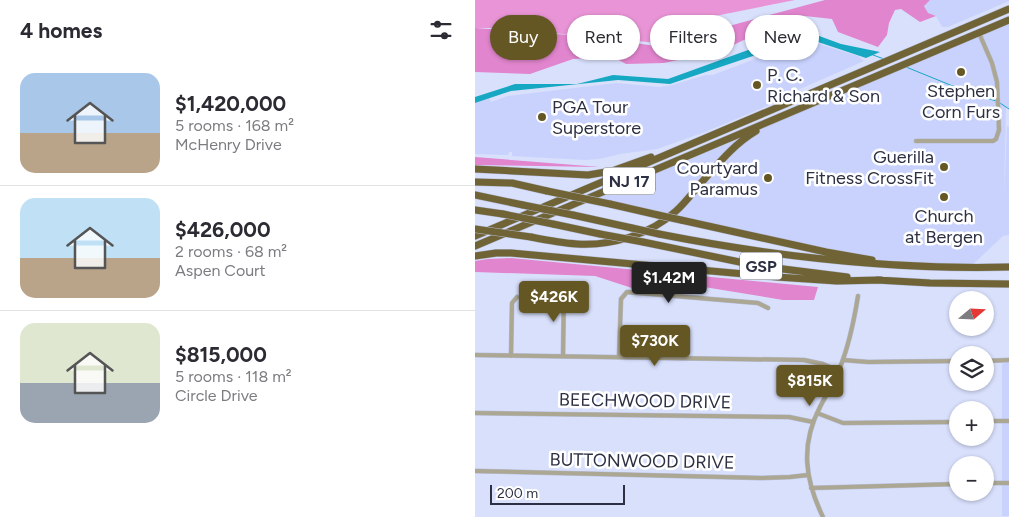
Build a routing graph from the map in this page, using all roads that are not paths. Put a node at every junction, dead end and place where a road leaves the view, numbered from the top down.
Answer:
1 (1009, 9) edge
2 (1009, 20) edge
3 (979, 32) junction
4 (783, 115) junction
5 (705, 138) junction
6 (916, 141) dead end
7 (475, 169) edge
8 (475, 182) edge
9 (475, 195) edge
10 (475, 210) edge
11 (475, 229) edge
12 (475, 236) edge
13 (475, 246) edge
14 (475, 256) edge
15 (912, 266) junction
16 (1009, 267) edge
17 (881, 280) junction
18 (1009, 284) edge
19 (564, 291) dead end
20 (858, 296) dead end
21 (517, 297) dead end
22 (768, 308) dead end
23 (475, 355) edge
24 (511, 356) junction
25 (563, 356) junction
26 (619, 357) junction
27 (843, 360) junction
28 (1009, 360) edge
29 (949, 361) edge
30 (994, 361) edge
31 (839, 371) junction
32 (475, 412) edge
33 (817, 413) junction
34 (994, 421) edge
35 (1007, 421) edge
36 (813, 422) junction
37 (949, 422) edge
38 (475, 471) edge
39 (808, 475) junction
40 (994, 483) edge
41 (1008, 483) edge
42 (949, 484) edge
43 (811, 488) junction
44 (823, 517) edge

1 - 5 highway, NJ 17
2 - 3 highway, NJ 17
3 - 4 highway, NJ 17
3 - 6 street
4 - 11 highway, bridge
4 - 13 highway, NJ 17
5 - 7 highway
5 - 12 highway, NJ 17
8 - 15 highway, bridge
9 - 15 highway, GSP, bridge
10 - 17 highway, GSP, bridge
14 - 17 highway
15 - 16 highway, GSP
17 - 18 highway, GSP
19 - 25 street
20 - 27 street
21 - 24 street
22 - 26 street
23 - 24 street
24 - 25 street
25 - 26 street
26 - 31 street
27 - 29 street
27 - 31 street
28 - 30 street
31 - 33 street
32 - 36 street, BEECHWOOD DRIVE
33 - 36 street
33 - 37 street
34 - 35 street
36 - 39 street
38 - 39 street, BUTTONWOOD DRIVE
39 - 43 street
40 - 41 street
42 - 43 street
43 - 44 street

